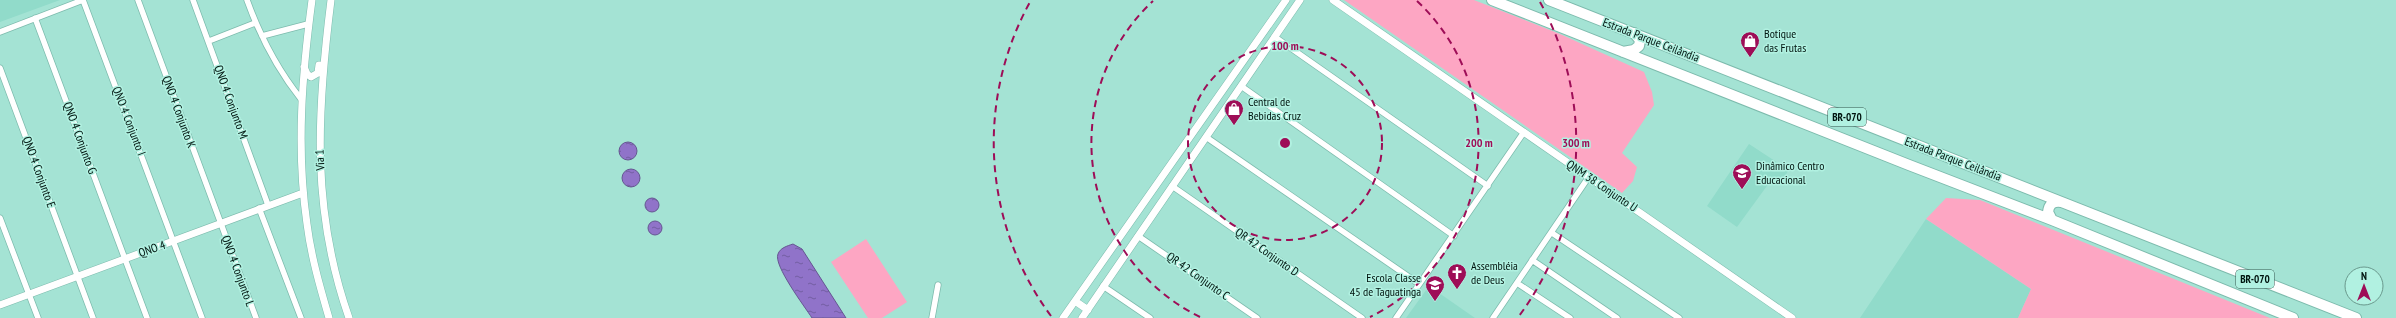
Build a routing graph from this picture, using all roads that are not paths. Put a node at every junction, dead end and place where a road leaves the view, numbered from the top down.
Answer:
1 (83, 0) edge
2 (138, 0) edge
3 (193, 0) edge
4 (247, 0) edge
5 (312, 0) edge
6 (331, 0) edge
7 (1286, 0) edge
8 (1300, 0) edge
9 (1333, 0) edge
10 (1492, 0) edge
11 (1549, 0) edge
12 (35, 18) junction
13 (329, 21) junction
14 (255, 23) junction
15 (308, 24) junction
16 (0, 32) edge
17 (1634, 33) junction
18 (262, 36) junction
19 (1275, 37) junction
20 (209, 42) junction
21 (1623, 52) junction
22 (304, 67) junction
23 (0, 68) edge
24 (1241, 86) junction
25 (301, 99) junction
26 (1524, 132) junction
27 (1206, 137) junction
28 (1588, 178) junction
29 (1172, 186) junction
30 (1488, 186) junction
31 (303, 193) junction
32 (2061, 202) junction
33 (268, 205) junction
34 (259, 208) junction
35 (0, 218) edge
36 (2052, 220) junction
37 (220, 224) junction
38 (1552, 233) junction
39 (1138, 236) junction
40 (1454, 236) junction
41 (174, 241) junction
42 (125, 258) junction
43 (1532, 260) junction
44 (77, 276) junction
45 (1517, 283) junction
46 (1419, 284) junction
47 (938, 285) dead end
48 (1104, 286) junction
49 (29, 294) junction
50 (1075, 301) junction
51 (344, 303) junction
52 (0, 305) edge
53 (1088, 310) junction
54 (38, 318) edge
55 (93, 318) edge
56 (147, 318) edge
57 (202, 318) edge
58 (256, 318) edge
59 (301, 318) edge
60 (329, 318) edge
61 (344, 318) edge
62 (350, 318) edge
63 (932, 318) edge
64 (1064, 318) edge
65 (1082, 318) edge
66 (1150, 318) edge
67 (1257, 318) edge
68 (1362, 318) edge
69 (1396, 318) edge
70 (1493, 318) edge
71 (1570, 318) edge
72 (1617, 318) edge
73 (1679, 318) edge
74 (1792, 318) edge
75 (2293, 318) edge
76 (2356, 318) edge

1 - 12 street
1 - 41 street, QNO 4 Conjunto I
2 - 37 street, QNO 4 Conjunto K
3 - 20 street, QNO 4 Conjunto M
4 - 14 street
5 - 15 main road, Via 1
6 - 13 main road, Via 1
7 - 50 main road
8 - 19 main road
9 - 26 main road, QNM 38 Conjunto U
10 - 21 highway, Estrada Parque Ceilândia / BR-070
11 - 17 highway, Estrada Parque Ceilândia / BR-070
12 - 16 street
12 - 42 street, QNO 4 Conjunto G
13 - 22 main road
13 - 51 main road, Via 1
14 - 18 street
14 - 20 street
15 - 18 street
15 - 22 main road, Via 1
17 - 21 highway
17 - 32 highway, Estrada Parque Ceilândia / BR-070
18 - 25 street
19 - 24 main road
19 - 30 street
20 - 33 street, QNO 4 Conjunto M
21 - 36 highway, Estrada Parque Ceilândia / BR-070
22 - 25 main road, Via 1
23 - 44 street, QNO 4 Conjunto E
24 - 27 main road
24 - 40 street
25 - 31 main road, Via 1
26 - 28 main road, QNM 38 Conjunto U
26 - 30 street
27 - 29 main road
27 - 46 street
28 - 38 street
28 - 74 main road, QNM 38 Conjunto U
29 - 39 main road
29 - 68 street, QR 42 Conjunto D
30 - 40 street
31 - 33 main road, QNO 4
31 - 60 main road, Via 1
32 - 36 highway
32 - 76 highway, Estrada Parque Ceilândia / BR-070
33 - 34 main road, QNO 4
34 - 37 main road, QNO 4
34 - 59 street
35 - 49 street
36 - 75 highway, Estrada Parque Ceilândia / BR-070
37 - 41 main road, QNO 4
37 - 58 street, QNO 4 Conjunto L
38 - 43 street
38 - 73 street
39 - 48 main road
39 - 67 street, QR 42 Conjunto C
40 - 46 street
41 - 42 main road, QNO 4
41 - 57 street, QNO 4 Conjunto I
42 - 44 main road, QNO 4
42 - 56 street, QNO 4 Conjunto G
43 - 45 street
43 - 72 street
44 - 49 main road, QNO 4
44 - 55 street, QNO 4 Conjunto E
45 - 70 street
45 - 71 street
46 - 69 street
47 - 63 street
48 - 53 main road
48 - 66 street
49 - 52 main road, QNO 4
49 - 54 street
50 - 53 main road
50 - 64 main road
51 - 61 main road
51 - 62 main road, Via 1
53 - 65 main road

